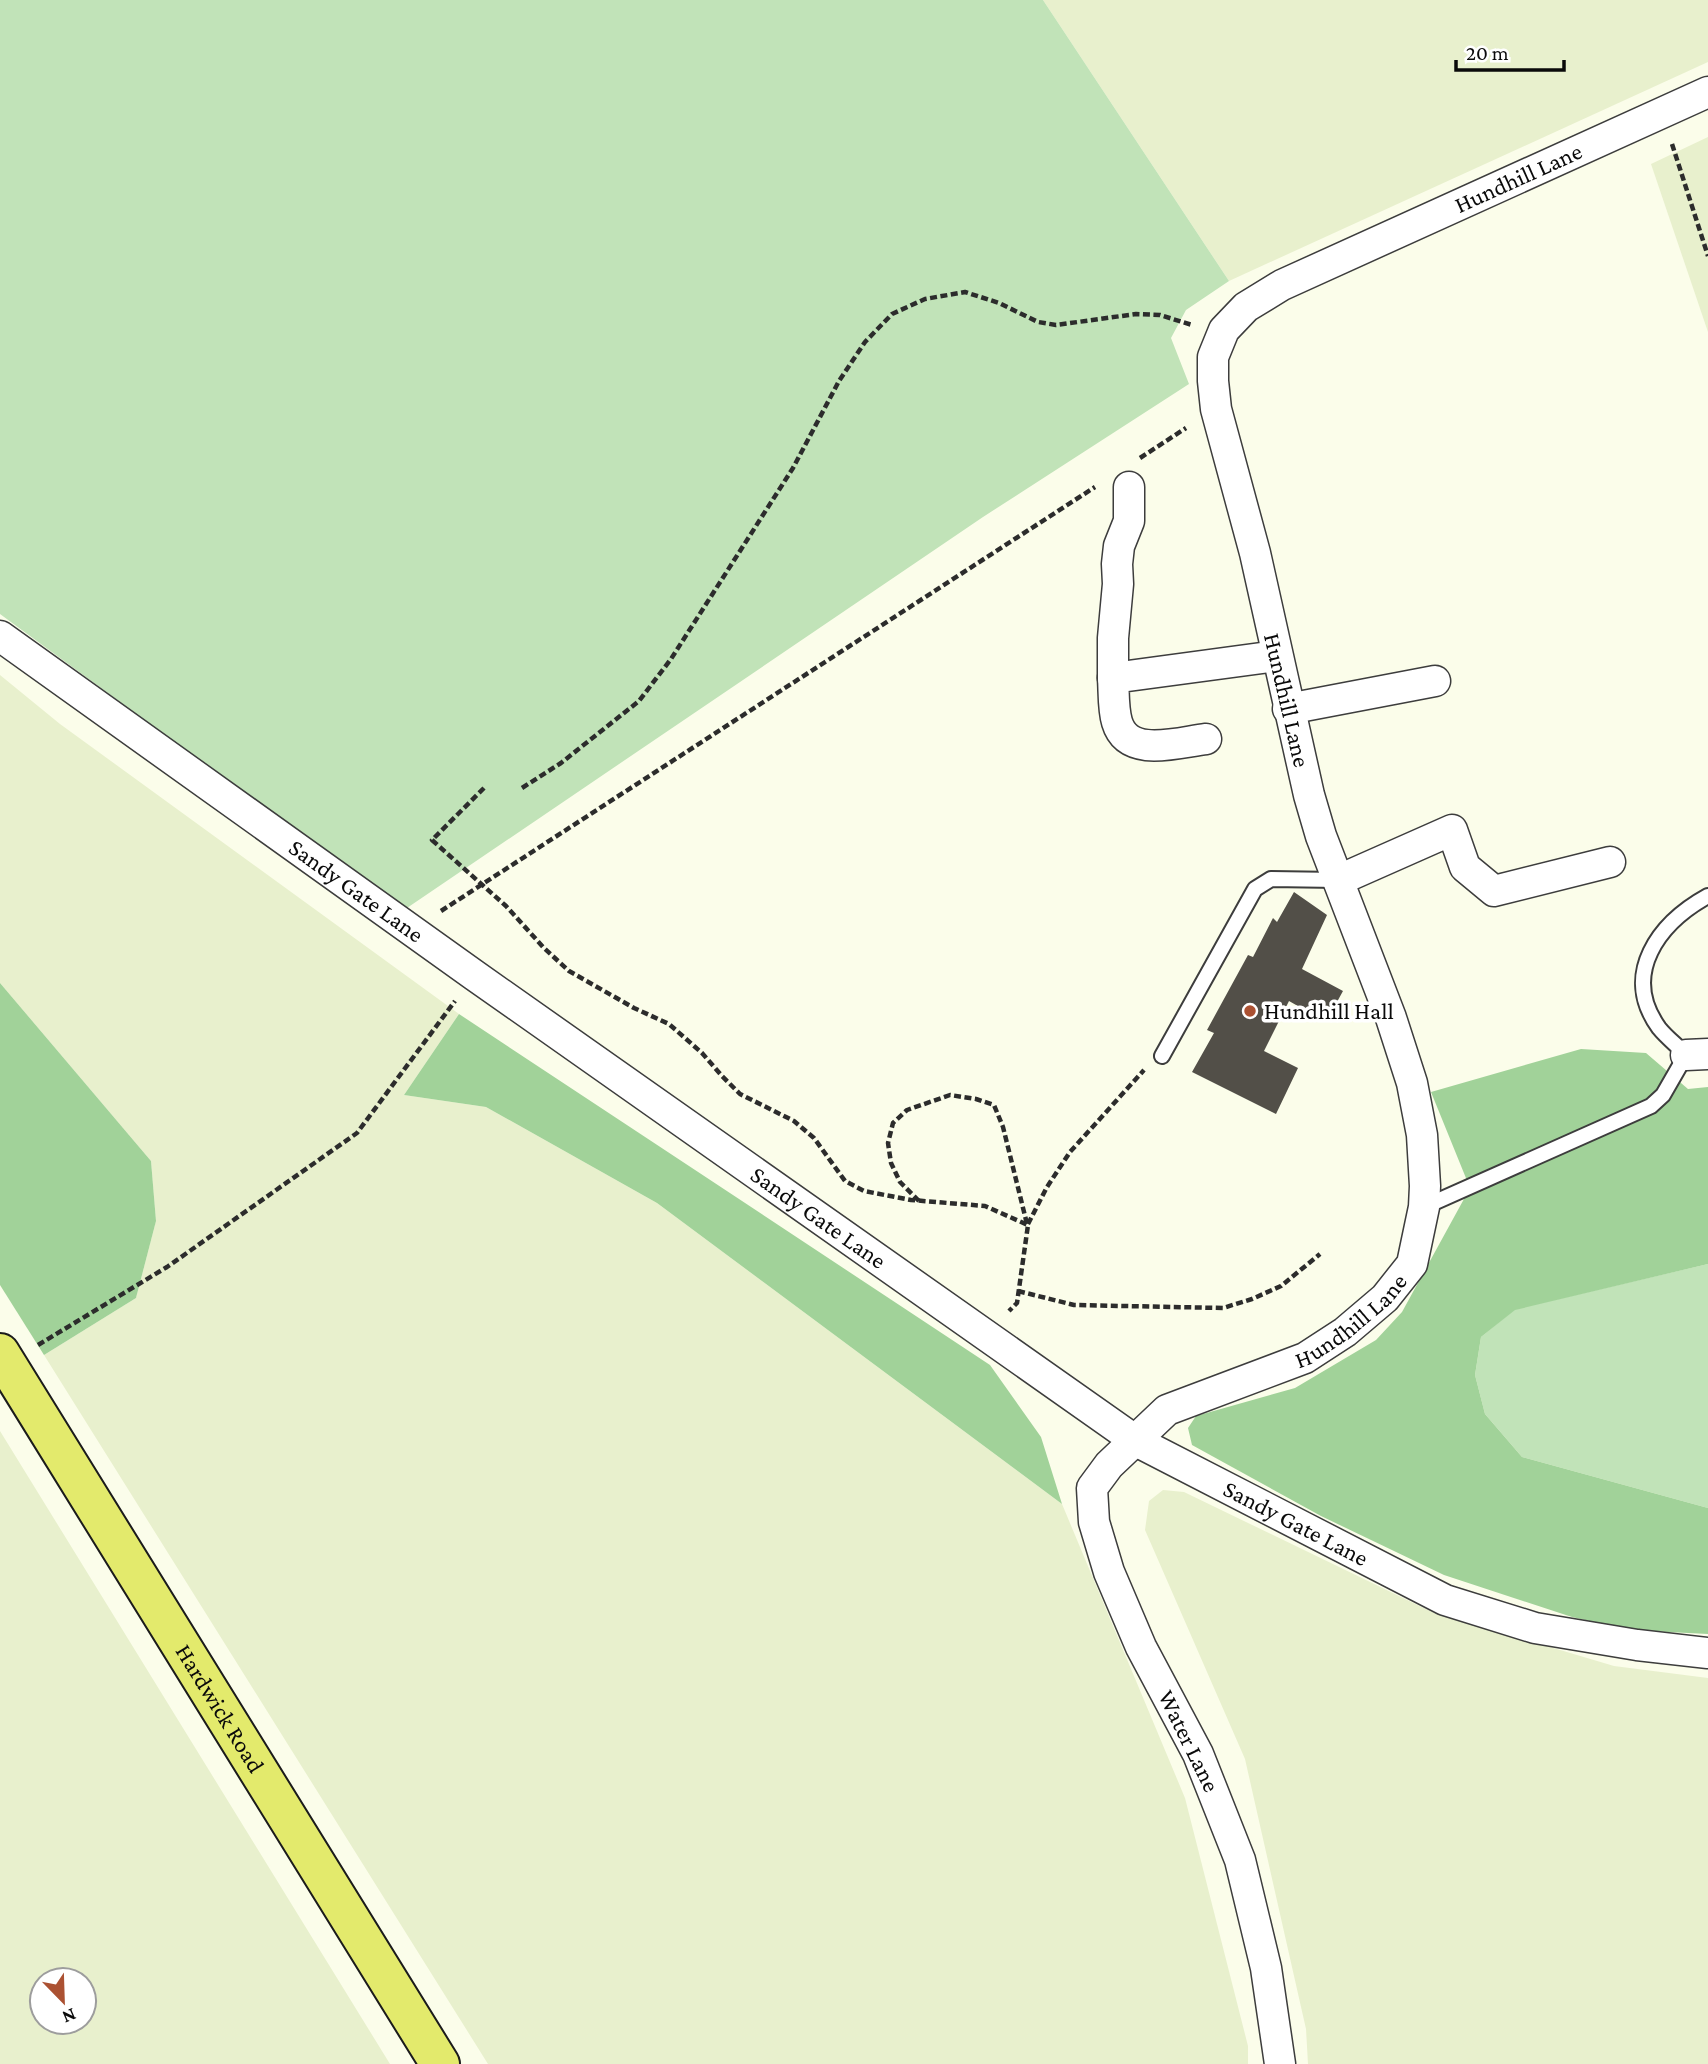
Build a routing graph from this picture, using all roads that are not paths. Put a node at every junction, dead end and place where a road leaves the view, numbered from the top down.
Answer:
1 (1708, 92) edge
2 (1132, 474) road end
3 (0, 636) edge
4 (1277, 656) junction
5 (1114, 678) junction
6 (1436, 681) dead end
7 (1288, 709) junction
8 (1206, 739) dead end
9 (1610, 862) dead end
10 (1339, 880) junction
11 (1708, 896) edge
12 (1697, 1055) edge
13 (1162, 1056) road end
14 (1423, 1207) junction
15 (3, 1358) edge
16 (1136, 1441) junction
17 (1708, 1653) edge
18 (440, 2064) edge
19 (1280, 2064) edge

1 - 4 street, Hundhill Lane
2 - 5 street
3 - 16 street, Sandy Gate Lane
4 - 5 street
4 - 7 street, Hundhill Lane
5 - 8 street
6 - 7 street
7 - 10 street, Hundhill Lane
9 - 10 street
10 - 13 lane
10 - 14 street, Hundhill Lane
11 - 12 lane
12 - 14 lane
14 - 16 street, Hundhill Lane
15 - 18 main road, Hardwick Road
16 - 17 street, Sandy Gate Lane
16 - 19 street, Water Lane

